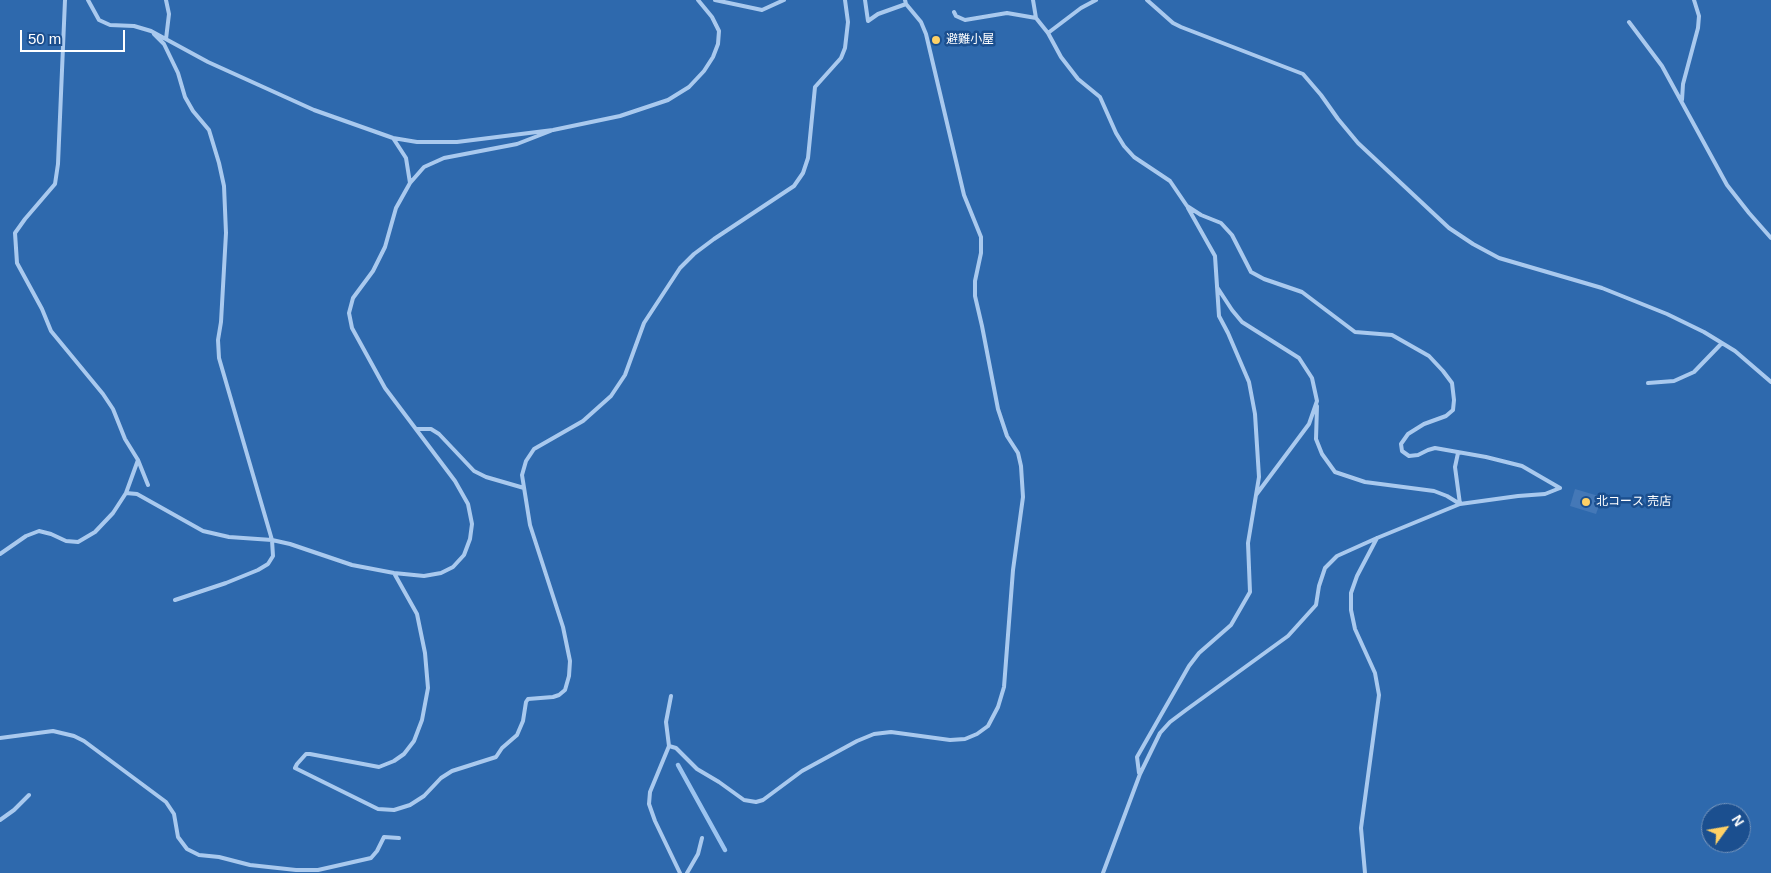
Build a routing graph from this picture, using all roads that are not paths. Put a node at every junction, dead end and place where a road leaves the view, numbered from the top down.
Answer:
1 (65, 0) edge
2 (88, 0) edge
3 (166, 0) edge
4 (698, 0) edge
5 (715, 0) edge
6 (784, 0) edge
7 (845, 0) edge
8 (865, 0) edge
9 (1033, 0) edge
10 (1096, 0) edge
11 (1148, 0) edge
12 (1694, 0) edge
13 (905, 2) edge
14 (954, 12) dead end
15 (1036, 18) junction
16 (1630, 22) dead end
17 (151, 31) junction
18 (1048, 32) junction
19 (166, 38) junction
20 (1682, 101) junction
21 (553, 130) junction
22 (393, 138) junction
23 (410, 183) junction
24 (1187, 206) junction
25 (1771, 238) edge
26 (1216, 285) junction
27 (1722, 343) junction
28 (1771, 382) edge
29 (1648, 383) dead end
30 (1317, 401) junction
31 (416, 429) junction
32 (1458, 453) junction
33 (138, 460) junction
34 (148, 485) dead end
35 (524, 488) junction
36 (126, 493) junction
37 (1254, 497) junction
38 (1460, 504) junction
39 (1377, 538) junction
40 (272, 540) junction
41 (0, 554) edge
42 (394, 573) junction
43 (175, 600) dead end
44 (670, 696) dead end
45 (0, 738) edge
46 (669, 746) junction
47 (1140, 774) junction
48 (29, 795) dead end
49 (0, 820) edge
50 (399, 838) dead end
51 (702, 838) dead end
52 (680, 873) edge
53 (688, 873) edge
54 (1103, 873) edge
55 (1364, 873) edge

1 - 33 lane
2 - 17 lane
3 - 19 lane
4 - 21 lane
5 - 6 lane
7 - 35 lane
8 - 13 lane
9 - 15 lane
10 - 18 lane
11 - 27 lane
12 - 20 lane
13 - 46 lane
14 - 15 lane
15 - 18 lane
16 - 20 lane
17 - 19 lane
17 - 40 lane
18 - 24 lane
19 - 22 lane
20 - 25 lane
21 - 22 lane
21 - 23 lane
22 - 23 lane
23 - 31 lane
24 - 26 lane
24 - 32 lane
26 - 30 lane
26 - 37 lane
27 - 28 lane
27 - 29 lane
30 - 37 lane
30 - 38 lane
31 - 35 lane
31 - 42 lane
32 - 38 lane
32 - 38 lane
33 - 34 lane
33 - 36 lane
35 - 42 lane
36 - 40 lane
36 - 41 lane
37 - 47 lane
38 - 39 lane
39 - 47 lane
39 - 55 lane
40 - 42 lane
40 - 43 lane
44 - 46 lane
45 - 50 lane
46 - 52 lane
47 - 54 lane
48 - 49 lane
51 - 53 lane

